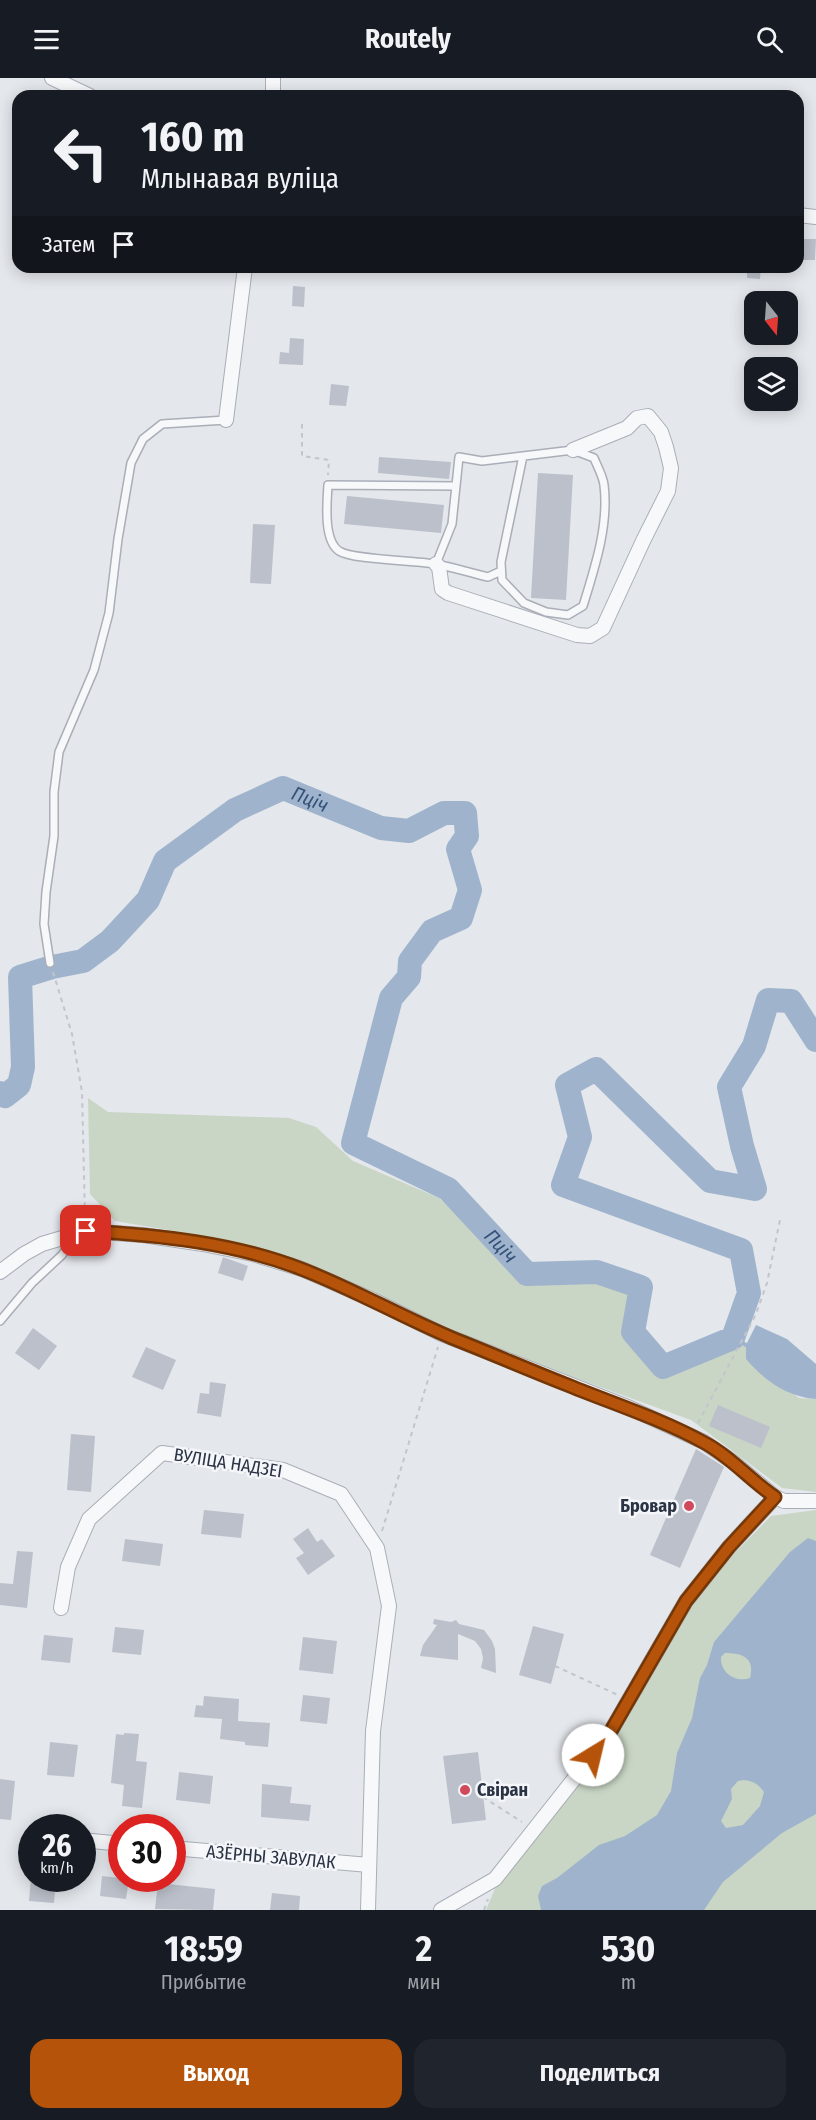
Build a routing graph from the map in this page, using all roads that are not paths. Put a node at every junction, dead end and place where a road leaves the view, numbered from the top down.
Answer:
1 (52, 78) edge
2 (77, 90) edge
3 (244, 273) edge
4 (226, 420) joint
5 (573, 450) junction
6 (523, 456) junction
7 (455, 486) junction
8 (436, 564) junction
9 (501, 571) junction
10 (50, 963) dead end
11 (82, 1232) junction
12 (0, 1272) edge
13 (0, 1321) edge
14 (775, 1497) junction
15 (816, 1500) edge
16 (61, 1608) dead end
17 (186, 1849) edge
18 (369, 1866) junction
19 (368, 1910) edge
20 (441, 1910) edge

1 - 2 street
3 - 4 street
4 - 10 lane
5 - 6 lane
5 - 8 street
5 - 9 lane
6 - 7 lane
6 - 9 lane
7 - 8 lane
7 - 8 lane
8 - 9 lane
11 - 12 street
11 - 13 lane
11 - 14 street
14 - 15 street
14 - 20 street
16 - 18 street, ВУЛІЦА НАДЗЕІ
17 - 18 street, АЗЁРНЫ ЗАВУЛАК
18 - 19 street, ВУЛІЦА НАДЗЕІ

